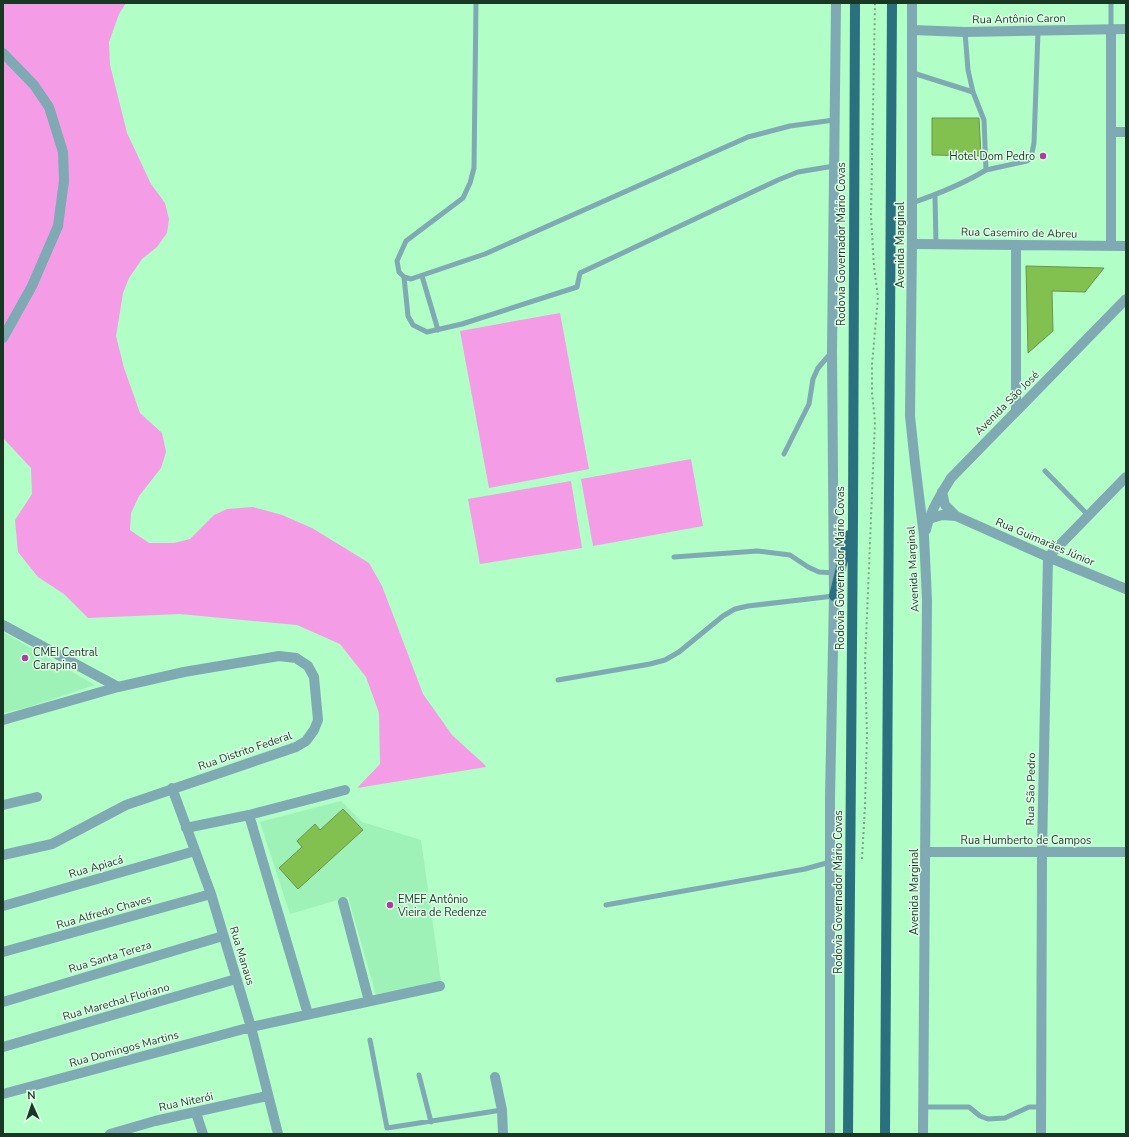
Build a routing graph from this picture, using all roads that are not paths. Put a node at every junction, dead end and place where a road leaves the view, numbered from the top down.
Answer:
1 (476, 3) edge
2 (836, 3) edge
3 (855, 3) edge
4 (892, 3) edge
5 (912, 3) edge
6 (1111, 3) edge
7 (1111, 29) junction
8 (912, 30) junction
9 (1126, 30) edge
10 (1038, 31) junction
11 (966, 32) junction
12 (3, 53) edge
13 (913, 73) junction
14 (973, 92) junction
15 (834, 120) junction
16 (1112, 132) junction
17 (1126, 132) edge
18 (834, 166) junction
19 (986, 170) junction
20 (935, 196) junction
21 (912, 203) junction
22 (912, 244) junction
23 (936, 244) junction
24 (1111, 245) junction
25 (1016, 246) junction
26 (1126, 246) edge
27 (422, 276) junction
28 (404, 277) junction
29 (1126, 299) edge
30 (438, 330) junction
31 (3, 338) edge
32 (832, 350) junction
33 (1016, 411) junction
34 (784, 454) dead end
35 (1045, 471) dead end
36 (1126, 477) edge
37 (942, 492) junction
38 (956, 516) junction
39 (1088, 516) junction
40 (929, 519) junction
41 (853, 520) junction
42 (924, 536) junction
43 (674, 557) dead end
44 (1048, 557) junction
45 (834, 573) junction
46 (1126, 589) edge
47 (834, 596) junction
48 (3, 625) edge
49 (558, 680) dead end
50 (118, 687) junction
51 (3, 720) edge
52 (172, 788) junction
53 (345, 790) dead end
54 (37, 797) dead end
55 (3, 805) edge
56 (249, 815) junction
57 (186, 828) junction
58 (195, 851) junction
59 (926, 852) junction
60 (1042, 852) junction
61 (1126, 852) edge
62 (3, 855) edge
63 (830, 862) junction
64 (211, 894) junction
65 (343, 902) dead end
66 (606, 905) dead end
67 (3, 906) edge
68 (223, 936) junction
69 (3, 952) edge
70 (236, 979) junction
71 (440, 986) dead end
72 (370, 1001) junction
73 (3, 1002) edge
74 (308, 1014) junction
75 (251, 1027) junction
76 (370, 1040) dead end
77 (3, 1047) edge
78 (419, 1076) dead end
79 (495, 1077) dead end
80 (3, 1094) edge
81 (267, 1096) junction
82 (924, 1107) junction
83 (1042, 1107) junction
84 (502, 1110) junction
85 (196, 1113) junction
86 (431, 1122) junction
87 (110, 1134) edge
88 (203, 1134) edge
89 (278, 1134) edge
90 (503, 1134) edge
91 (830, 1134) edge
92 (848, 1134) edge
93 (885, 1134) edge
94 (924, 1134) edge
95 (1041, 1134) edge

1 - 28 lane
2 - 15 street
3 - 41 main road, Rodovia Governador Mário Covas
4 - 93 main road
5 - 8 street, Avenida Marginal
6 - 7 lane
7 - 9 street, Rua Antônio Caron
7 - 10 street, Rua Antônio Caron
7 - 16 street
8 - 11 street, Rua Antônio Caron
8 - 13 street, Avenida Marginal
10 - 11 street, Rua Antônio Caron
10 - 19 lane
11 - 14 lane
12 - 31 street
13 - 14 lane
13 - 21 street, Avenida Marginal
14 - 19 lane
15 - 18 street
15 - 27 lane
16 - 17 street
16 - 24 street
18 - 30 lane
18 - 32 street
19 - 20 lane
20 - 21 lane
20 - 23 lane
21 - 22 street, Avenida Marginal
22 - 23 street, Rua Casemiro de Abreu
22 - 42 street, Avenida Marginal
23 - 25 street, Rua Casemiro de Abreu
24 - 25 street, Rua Casemiro de Abreu
24 - 26 street, Rua Casemiro de Abreu
25 - 33 street
27 - 28 lane
27 - 30 lane
28 - 30 lane
29 - 33 street, Avenida São José
32 - 34 lane
32 - 45 street
33 - 37 street, Avenida São José
35 - 39 lane
36 - 39 street
37 - 38 street, Rua Guimarães Júnior
37 - 40 street, Avenida São José
38 - 40 street, Rua Guimarães Júnior
38 - 44 street, Rua Guimarães Júnior
39 - 44 street
40 - 42 street, Avenida São José
41 - 47 main road
41 - 92 main road, Rodovia Governador Mário Covas
42 - 59 street, Avenida Marginal
43 - 45 lane
44 - 46 street, Rua Guimarães Júnior
44 - 60 street, Rua São Pedro
45 - 47 street
47 - 49 lane
47 - 63 street
48 - 50 street
50 - 51 street, Rua Distrito Federal
50 - 52 street, Rua Distrito Federal
52 - 57 street, Rua Manaus
52 - 62 street, Rua Distrito Federal
53 - 56 street
54 - 55 street
56 - 57 street
56 - 74 street
57 - 58 street, Rua Manaus
58 - 64 street, Rua Manaus
58 - 67 street, Rua Apiacá
59 - 60 street, Rua Humberto de Campos
59 - 82 street, Avenida Marginal
60 - 61 street, Rua Humberto de Campos
60 - 83 street, Rua São Pedro
63 - 66 lane
63 - 91 street
64 - 68 street, Rua Manaus
64 - 69 street, Rua Alfredo Chaves
65 - 72 street
68 - 70 street, Rua Manaus
68 - 73 street, Rua Santa Tereza
70 - 75 street, Rua Manaus
70 - 77 street, Rua Marechal Floriano
71 - 72 street, Rua Domingos Martins
72 - 74 street, Rua Domingos Martins
74 - 75 street, Rua Domingos Martins
75 - 80 street, Rua Domingos Martins
75 - 81 street, Rua Manaus
76 - 86 lane
78 - 86 lane
79 - 84 street
81 - 85 street, Rua Niterói
81 - 89 street, Rua Manaus
82 - 83 lane
82 - 94 street, Avenida Marginal
83 - 95 street, Rua São Pedro
84 - 86 lane
84 - 90 street
85 - 87 street, Rua Niterói
85 - 88 street

